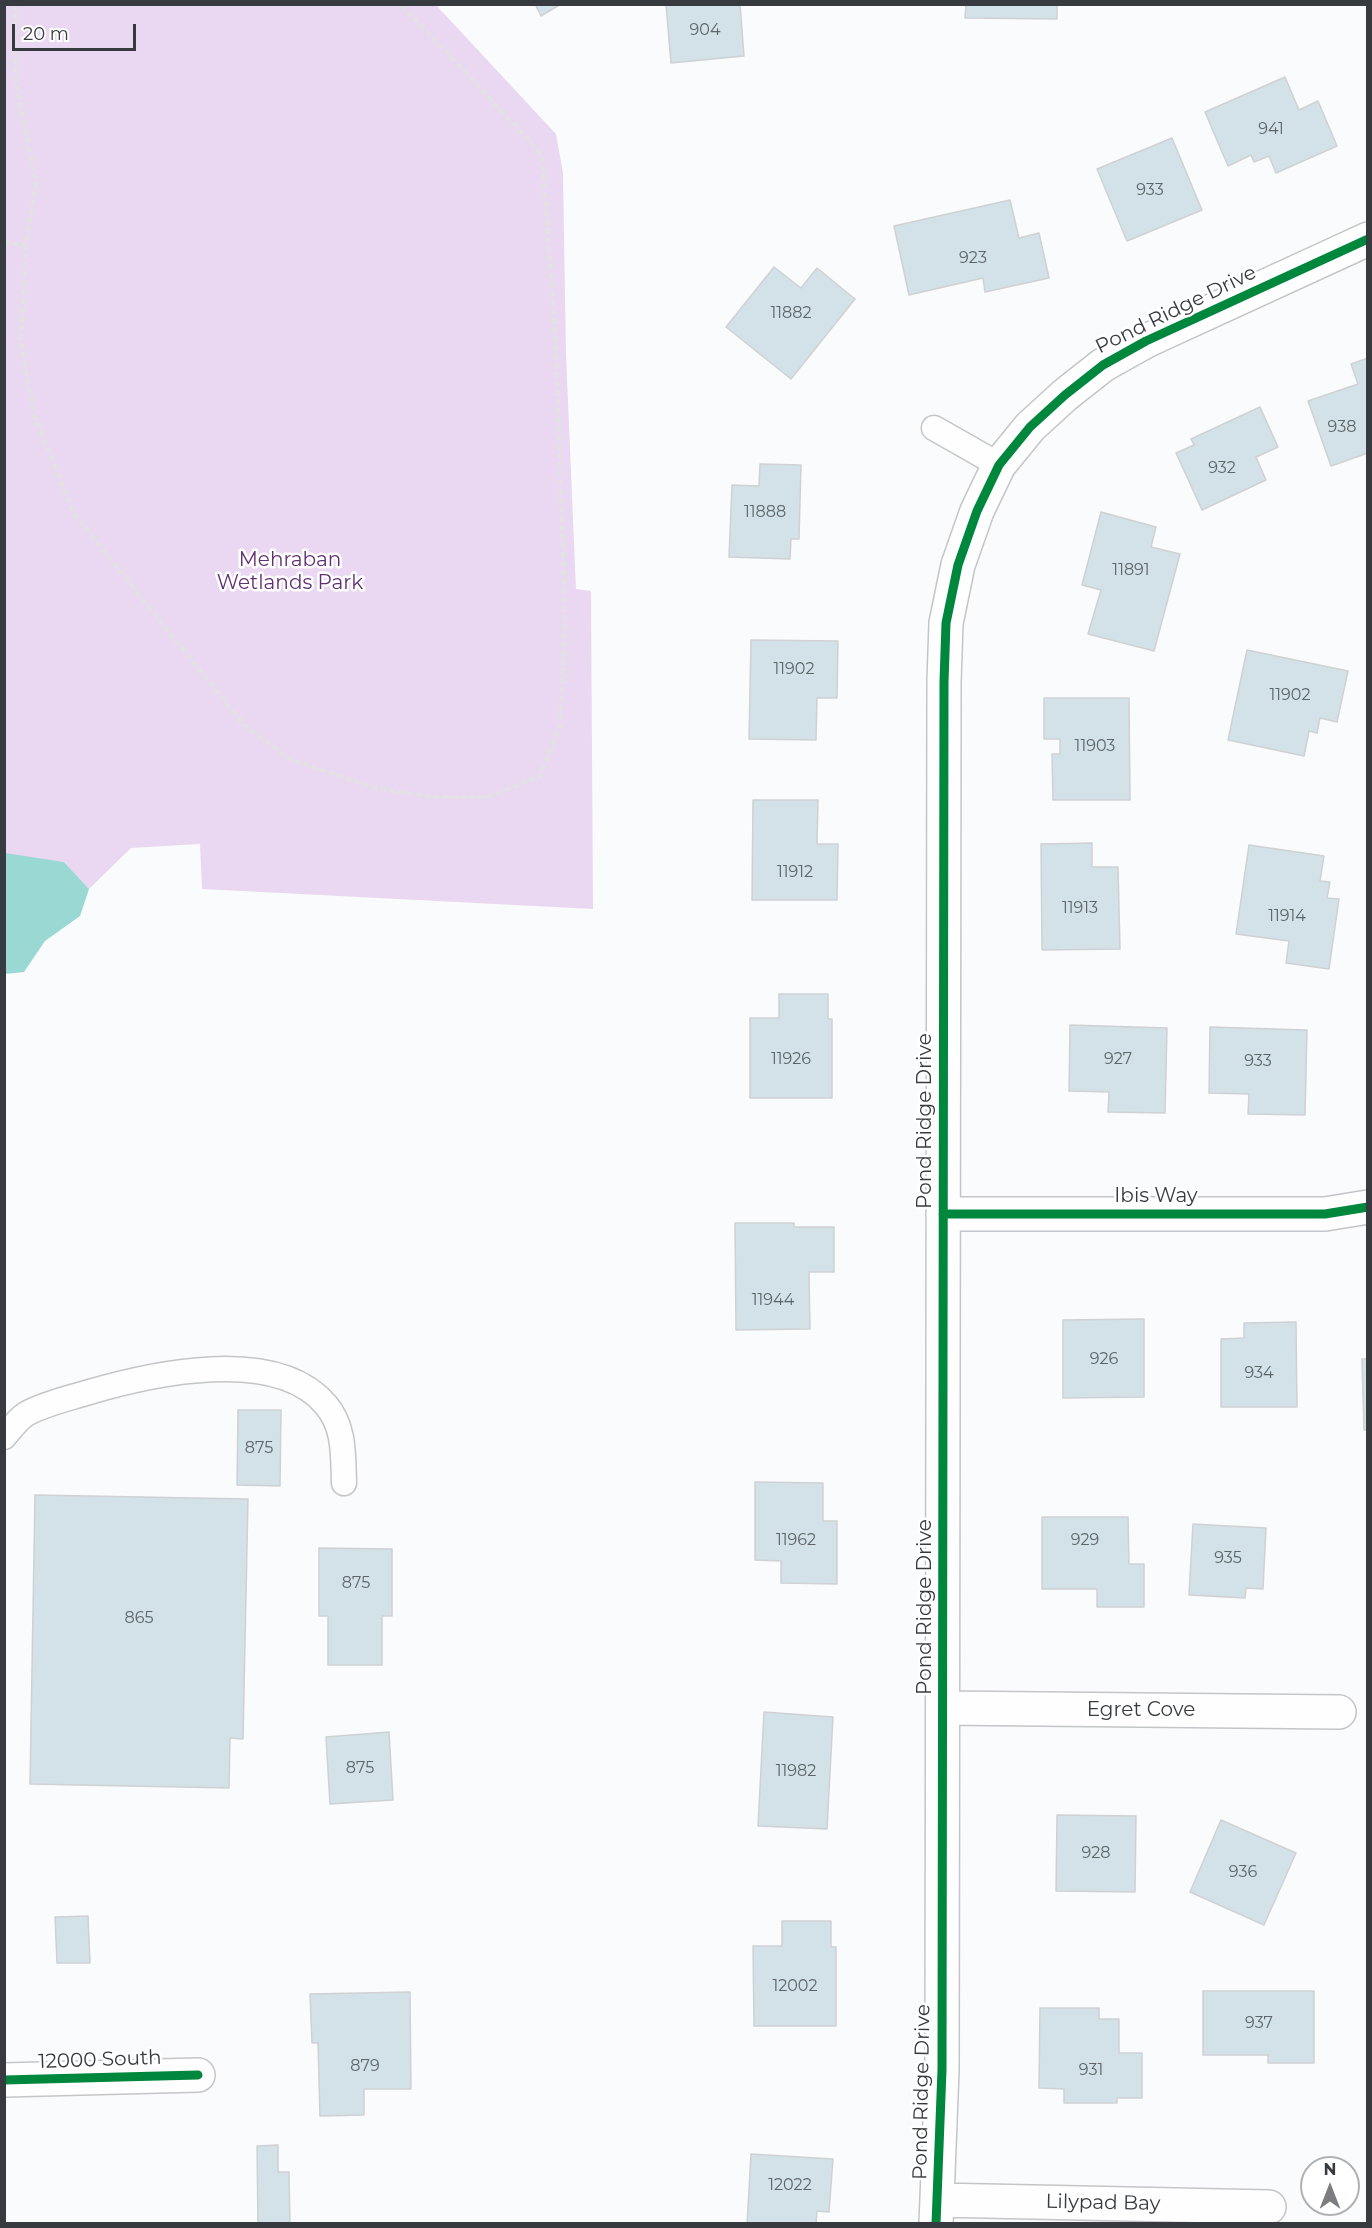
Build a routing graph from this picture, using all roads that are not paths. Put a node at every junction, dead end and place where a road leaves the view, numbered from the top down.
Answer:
1 (1368, 239) edge
2 (934, 428) dead end
3 (999, 465) junction
4 (1368, 1207) edge
5 (943, 1214) junction
6 (4, 1437) edge
7 (344, 1483) dead end
8 (943, 1708) junction
9 (1339, 1712) dead end
10 (198, 2075) dead end
11 (4, 2080) edge
12 (1269, 2207) dead end
13 (937, 2212) edge

1 - 3 street, Pond Ridge Drive
2 - 3 lane
3 - 5 street, Pond Ridge Drive
4 - 5 street, Ibis Way
5 - 8 street, Pond Ridge Drive
6 - 7 lane
8 - 9 street, Egret Cove
8 - 13 street, Pond Ridge Drive
10 - 11 street, 12000 South
12 - 13 street, Lilypad Bay

